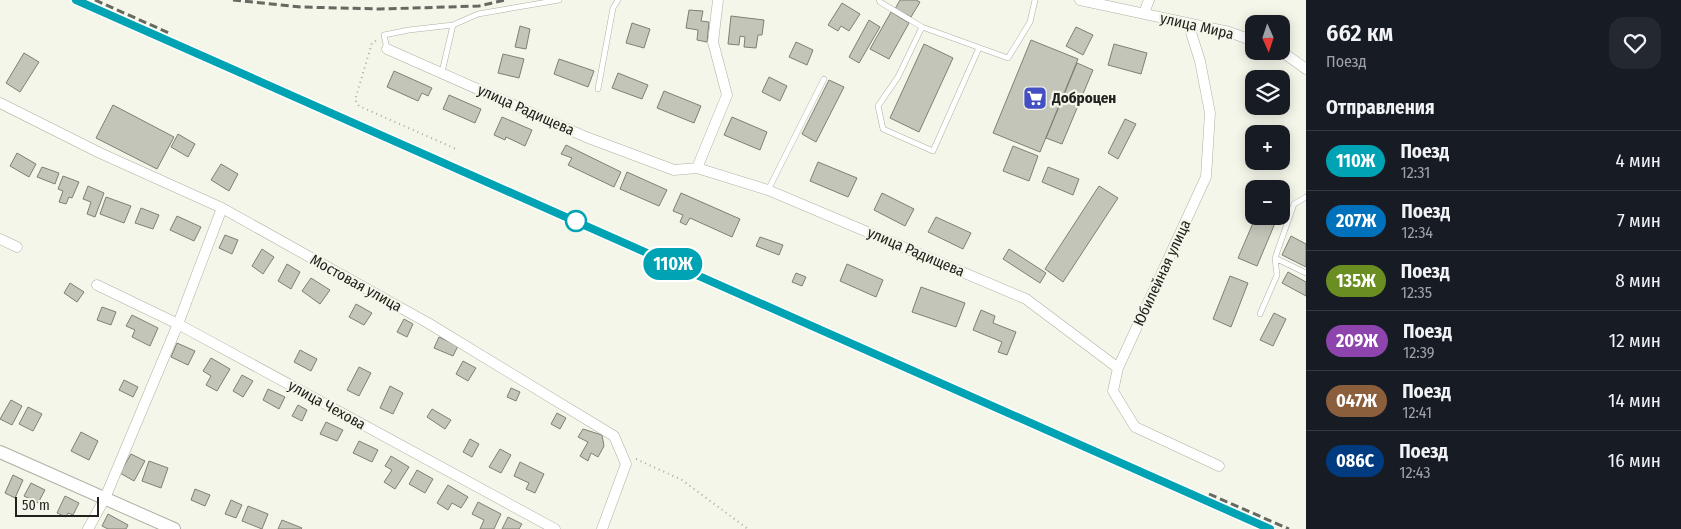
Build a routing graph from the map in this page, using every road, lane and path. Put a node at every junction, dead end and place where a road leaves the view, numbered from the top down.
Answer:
1 (559, 0) edge
2 (618, 0) edge
3 (718, 0) edge
4 (879, 0) edge
5 (1035, 0) edge
6 (1080, 0) edge
7 (1149, 0) edge
8 (1144, 13) junction
9 (1188, 23) junction
10 (453, 25) junction
11 (922, 27) junction
12 (384, 35) junction
13 (1245, 38) edge
14 (979, 48) junction
15 (387, 49) joint
16 (1290, 57) edge
17 (1306, 69) edge
18 (442, 72) junction
19 (824, 80) dead end
20 (598, 89) dead end
21 (0, 103) edge
22 (456, 149) dead end
23 (697, 168) junction
24 (768, 190) junction
25 (1306, 197) edge
26 (222, 208) junction
27 (0, 239) edge
28 (17, 247) dead end
29 (1275, 258) junction
30 (1306, 273) edge
31 (98, 285) dead end
32 (1260, 314) dead end
33 (178, 324) junction
34 (1118, 368) junction
35 (0, 452) edge
36 (621, 452) junction
37 (1219, 466) dead end
38 (105, 498) junction
39 (88, 529) edge
40 (174, 529) edge
41 (555, 529) edge
42 (602, 529) edge
43 (748, 529) edge

1 - 10 lane
2 - 20 lane
3 - 23 street
4 - 11 lane
5 - 14 lane
6 - 8 street, улица Мира
7 - 8 street
8 - 9 street, улица Мира
9 - 13 street, улица Мира
9 - 34 street, Юбилейная улица
10 - 12 lane
10 - 18 lane
11 - 14 lane
11 - 14 lane
12 - 15 lane
12 - 22 path
15 - 18 street, улица Радищева
16 - 17 street
18 - 23 street, улица Радищева
19 - 24 lane
21 - 26 street, Мостовая улица
23 - 24 street, улица Радищева
24 - 34 street, улица Радищева
25 - 29 lane
26 - 33 street
26 - 36 street, Мостовая улица
27 - 28 street
29 - 30 lane
29 - 32 lane
31 - 33 street, улица Чехова
33 - 38 street
33 - 41 street, улица Чехова
34 - 37 street, Юбилейная улица
35 - 38 street
36 - 42 street
36 - 43 path
38 - 39 street
38 - 40 street

